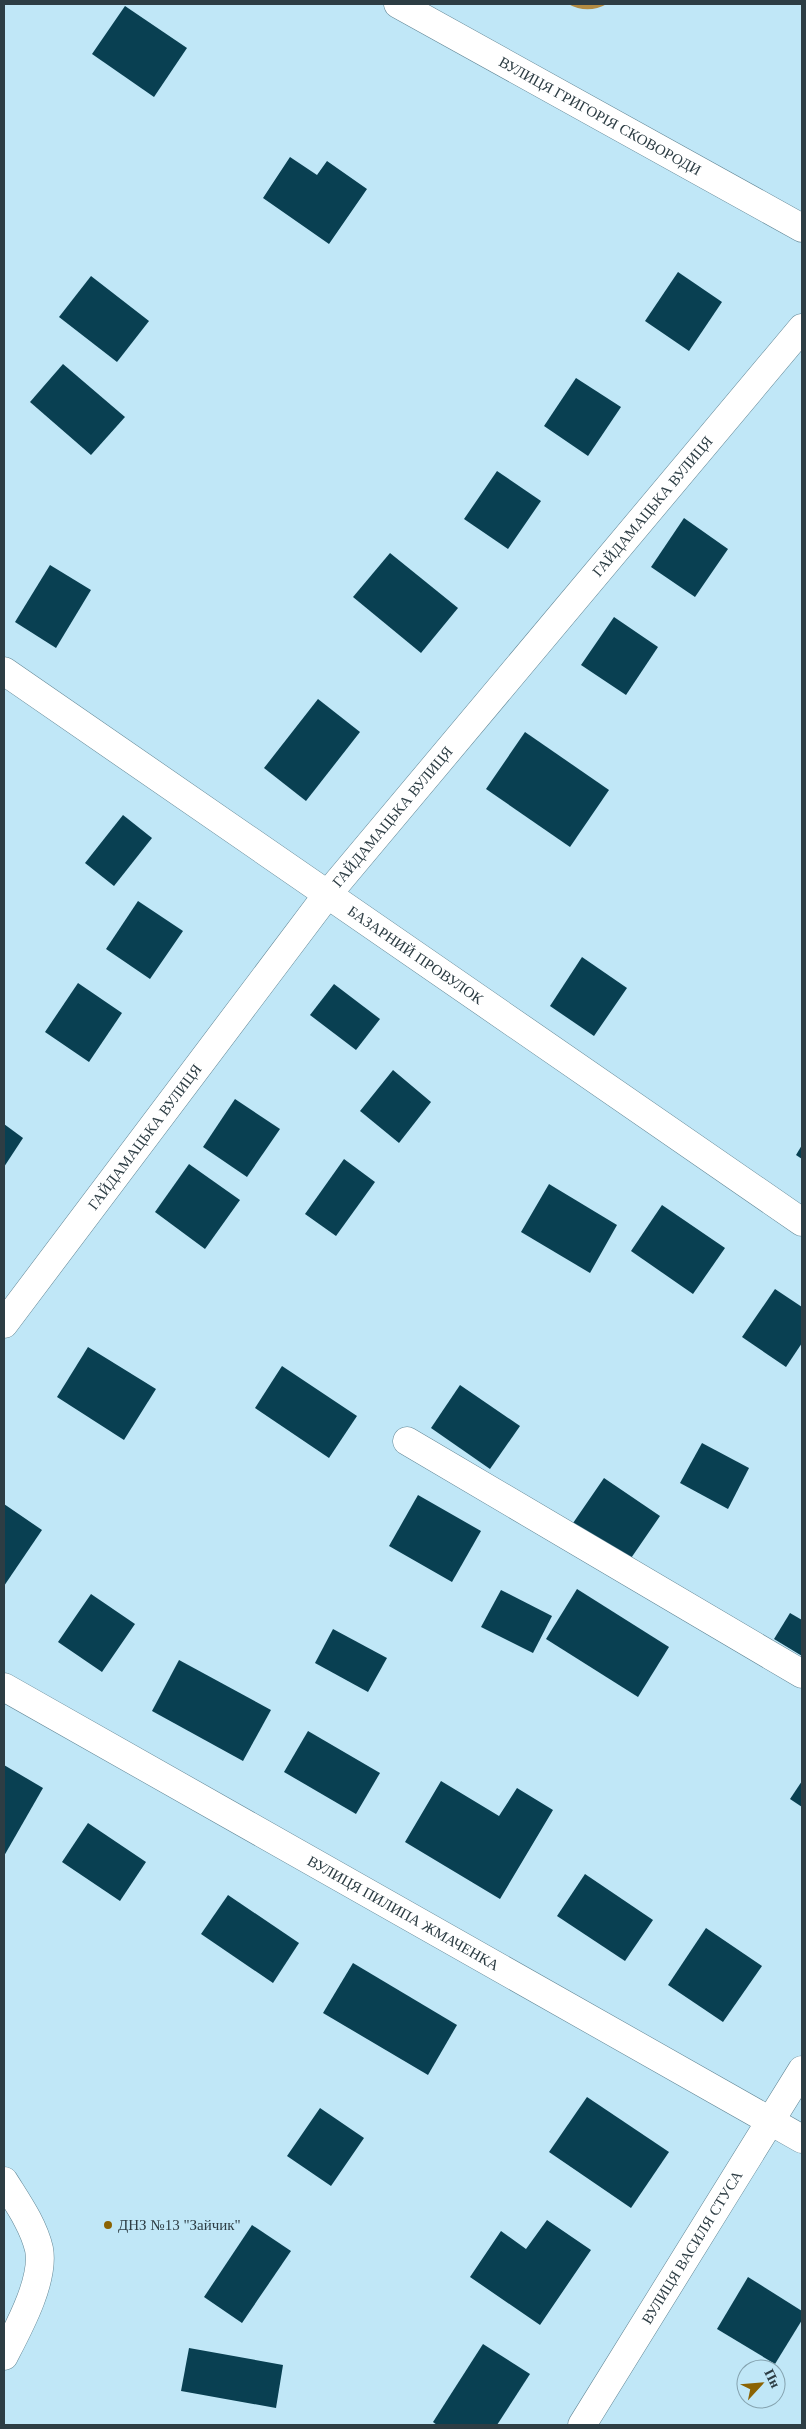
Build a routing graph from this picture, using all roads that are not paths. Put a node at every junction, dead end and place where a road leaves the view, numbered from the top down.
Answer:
1 (398, 4) edge
2 (802, 228) edge
3 (802, 328) edge
4 (4, 671) edge
5 (327, 895) junction
6 (802, 1222) edge
7 (4, 1324) edge
8 (406, 1441) dead end
9 (802, 1674) edge
10 (4, 1687) edge
11 (802, 2070) edge
12 (770, 2121) junction
13 (802, 2139) edge
14 (4, 2181) edge
15 (4, 2356) edge
16 (582, 2425) edge

1 - 2 street, ВУЛИЦЯ ГРИГОРІЯ СКОВОРОДИ
3 - 5 street, ГАЙДАМАЦЬКА ВУЛИЦЯ
4 - 5 street, БАЗАРНИЙ ПРОВУЛОК
5 - 6 street, БАЗАРНИЙ ПРОВУЛОК
5 - 7 street, ГАЙДАМАЦЬКА ВУЛИЦЯ
8 - 9 street
10 - 12 street, ВУЛИЦЯ ПИЛИПА ЖМАЧЕНКА
11 - 12 street, ВУЛИЦЯ ВАСИЛЯ СТУСА
12 - 13 street, ВУЛИЦЯ ПИЛИПА ЖМАЧЕНКА
12 - 16 street, ВУЛИЦЯ ВАСИЛЯ СТУСА
14 - 15 street

